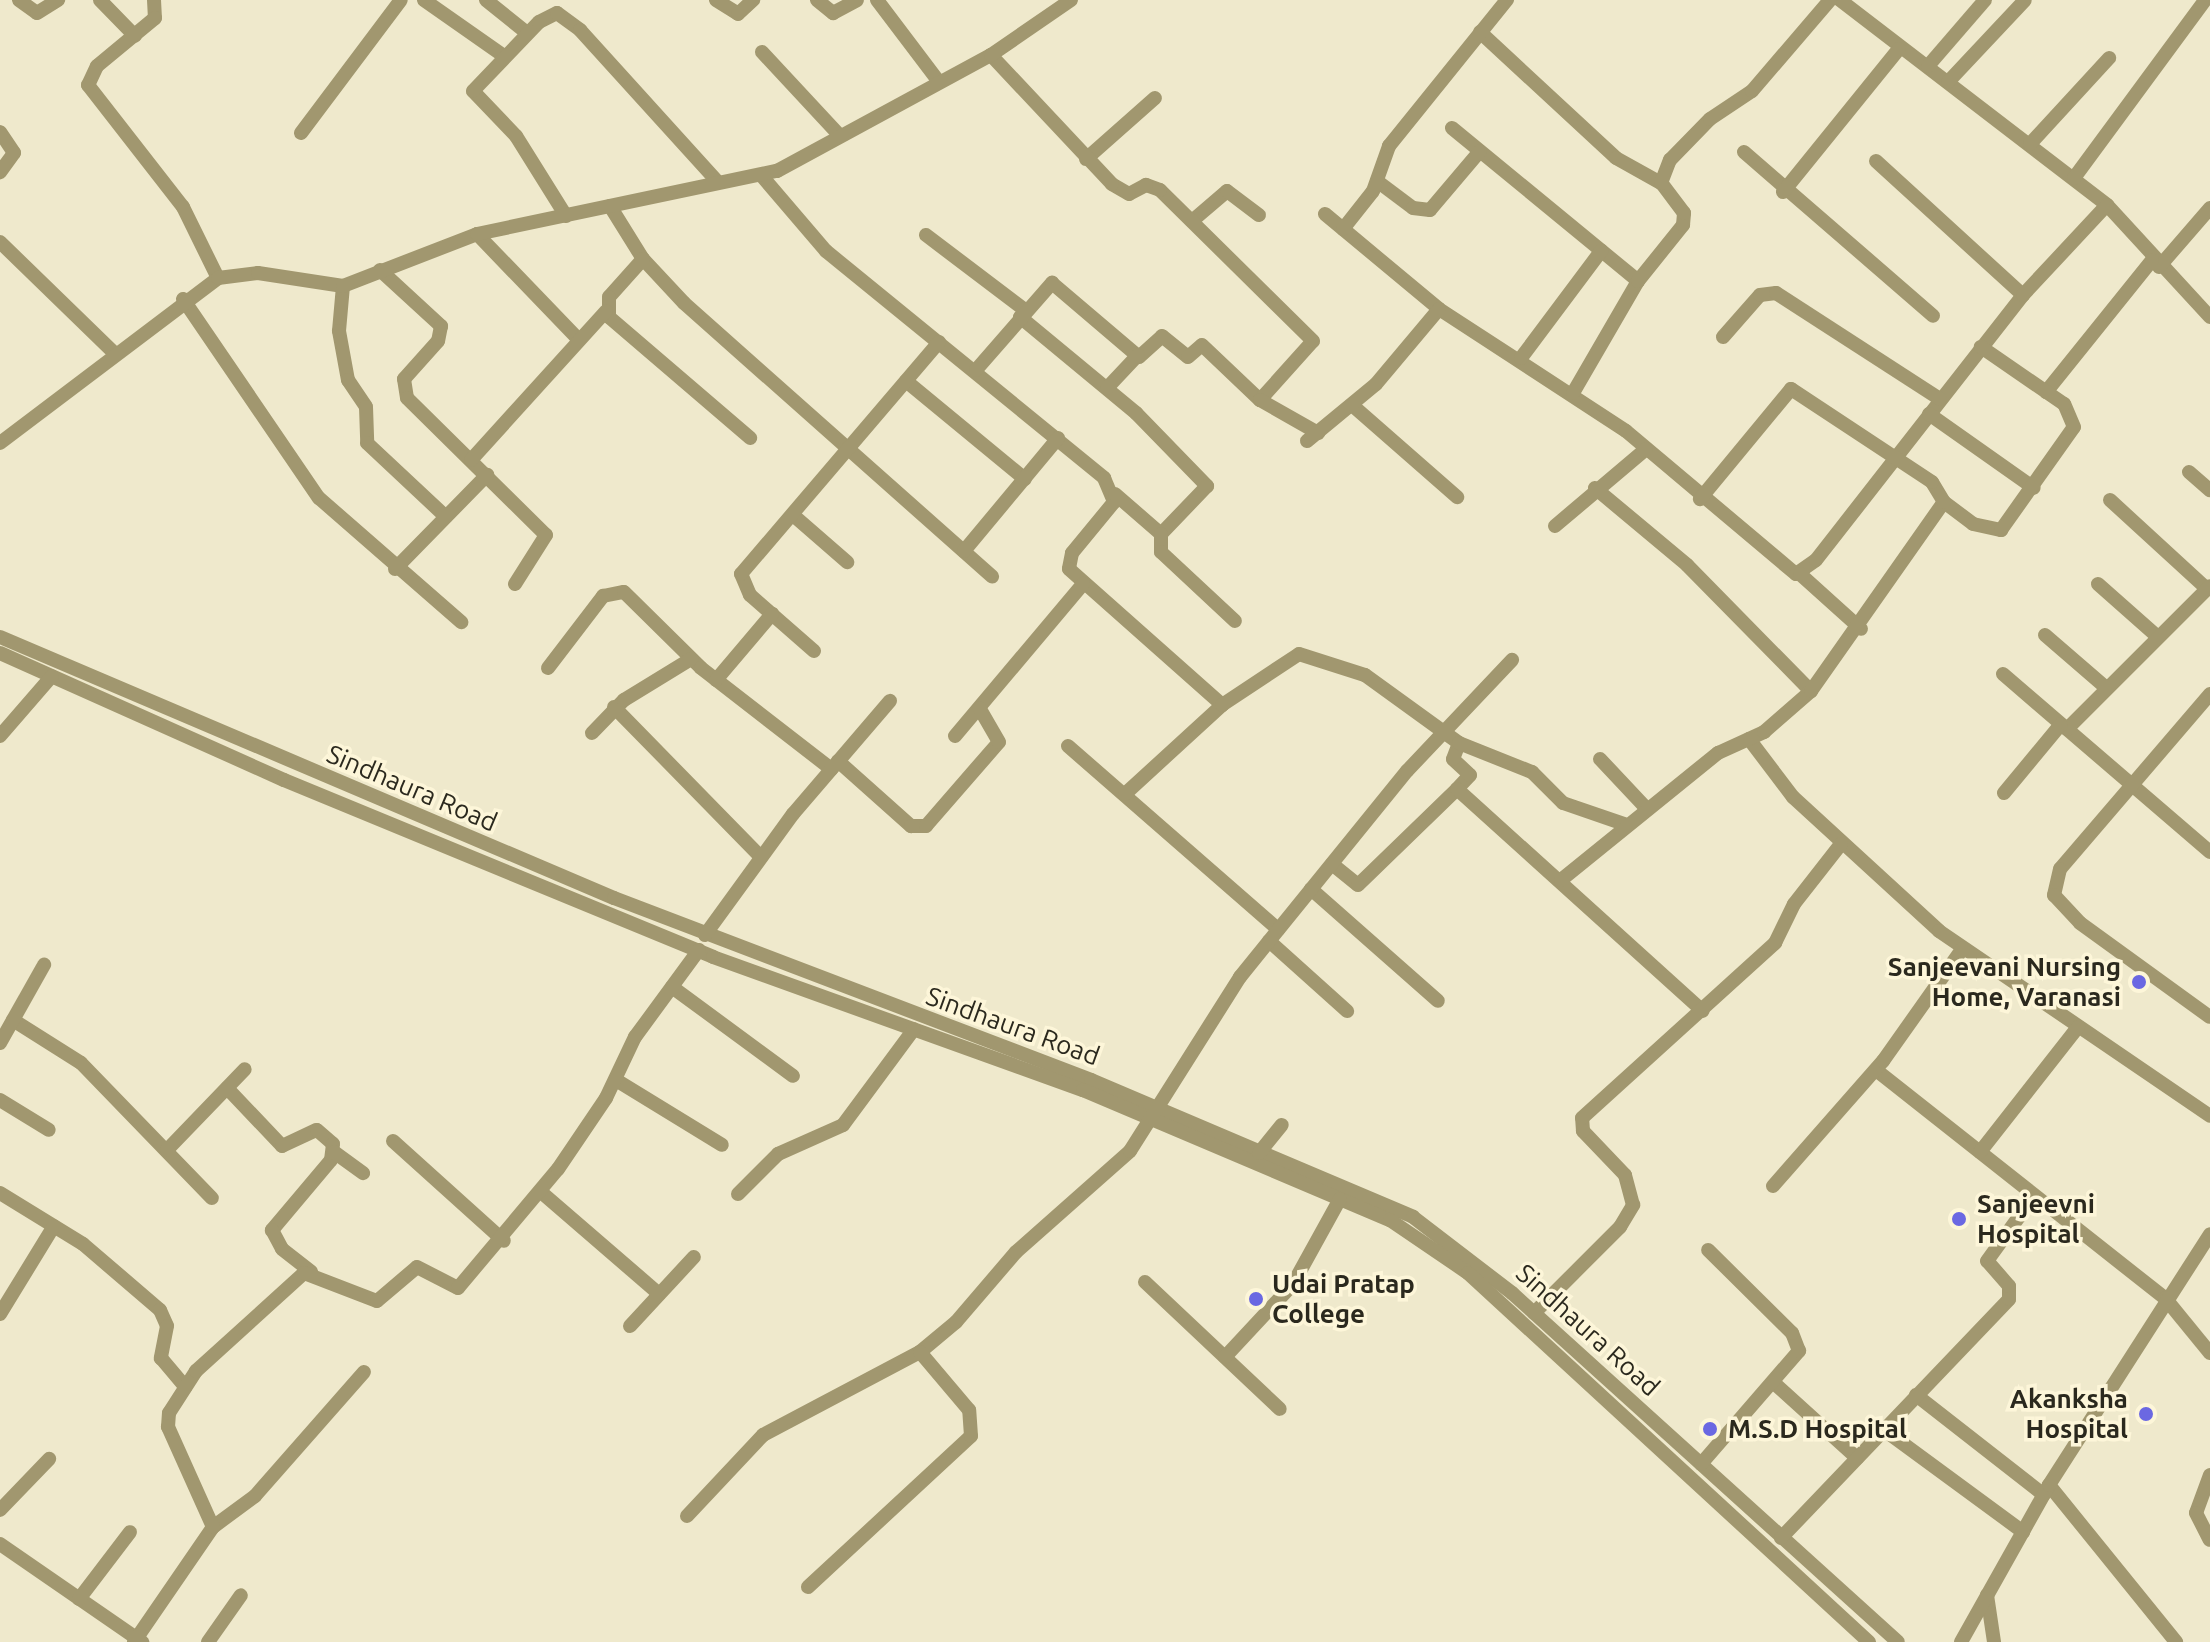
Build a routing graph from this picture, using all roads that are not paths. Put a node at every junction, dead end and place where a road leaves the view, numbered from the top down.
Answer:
1 (19, 0) edge
2 (58, 0) edge
3 (100, 0) edge
4 (154, 0) edge
5 (401, 0) edge
6 (424, 0) edge
7 (486, 0) edge
8 (556, 0) edge
9 (716, 0) edge
10 (753, 0) edge
11 (817, 0) edge
12 (857, 0) edge
13 (877, 0) edge
14 (1071, 0) edge
15 (1507, 0) edge
16 (1830, 0) edge
17 (1840, 0) edge
18 (1985, 0) edge
19 (2025, 0) edge
20 (2207, 1) edge
21 (539, 22) junction
22 (1480, 32) junction
23 (527, 33) junction
24 (135, 36) junction
25 (1899, 49) junction
26 (762, 52) dead end
27 (991, 55) junction
28 (504, 56) junction
29 (2109, 58) dead end
30 (1928, 66) junction
31 (939, 82) junction
32 (1948, 82) junction
33 (1155, 98) dead end
34 (1452, 128) dead end
35 (0, 132) edge
36 (301, 133) dead end
37 (839, 135) junction
38 (2030, 144) junction
39 (1480, 151) junction
40 (1744, 152) dead end
41 (1086, 159) junction
42 (1876, 161) dead end
43 (0, 172) edge
44 (761, 175) junction
45 (2074, 178) junction
46 (717, 181) junction
47 (1377, 181) junction
48 (1661, 183) junction
49 (1783, 192) junction
50 (2107, 205) junction
51 (610, 206) junction
52 (2210, 208) edge
53 (1325, 214) dead end
54 (1259, 215) dead end
55 (566, 216) junction
56 (1192, 221) junction
57 (1343, 229) junction
58 (477, 234) junction
59 (926, 235) dead end
60 (0, 242) edge
61 (1601, 251) junction
62 (643, 259) junction
63 (2156, 263) junction
64 (380, 270) junction
65 (218, 278) junction
66 (1638, 281) junction
67 (343, 286) junction
68 (2023, 295) junction
69 (183, 299) junction
70 (1439, 309) junction
71 (606, 311) junction
72 (1023, 314) junction
73 (1933, 316) dead end
74 (2210, 317) edge
75 (1723, 337) dead end
76 (578, 339) junction
77 (939, 342) junction
78 (1981, 347) junction
79 (114, 353) junction
80 (1138, 355) junction
81 (1521, 358) junction
82 (976, 370) junction
83 (906, 381) junction
84 (1107, 388) junction
85 (2046, 392) junction
86 (1573, 393) junction
87 (1940, 399) junction
88 (1260, 400) junction
89 (1352, 405) junction
90 (1929, 414) junction
91 (750, 438) dead end
92 (1058, 438) junction
93 (0, 443) edge
94 (1646, 449) junction
95 (849, 451) junction
96 (471, 460) junction
97 (1897, 460) junction
98 (2189, 472) dead end
99 (487, 475) junction
100 (1025, 479) junction
101 (1595, 488) junction
102 (2034, 488) junction
103 (2210, 490) edge
104 (1115, 494) junction
105 (1457, 497) dead end
106 (1700, 499) junction
107 (2110, 500) dead end
108 (1944, 502) junction
109 (793, 515) junction
110 (446, 517) junction
111 (1555, 526) dead end
112 (1161, 534) junction
113 (964, 551) junction
114 (847, 562) dead end
115 (395, 569) junction
116 (1800, 574) junction
117 (992, 576) dead end
118 (515, 584) dead end
119 (1083, 584) junction
120 (2098, 584) dead end
121 (2209, 587) edge
122 (772, 614) junction
123 (1235, 621) dead end
124 (461, 622) dead end
125 (1861, 629) junction
126 (2045, 635) dead end
127 (0, 637) edge
128 (2158, 637) junction
129 (814, 651) dead end
130 (0, 653) edge
131 (691, 659) junction
132 (1512, 660) dead end
133 (548, 668) dead end
134 (2003, 674) dead end
135 (52, 676) junction
136 (716, 680) junction
137 (2104, 686) junction
138 (1811, 691) junction
139 (2210, 694) edge
140 (890, 701) dead end
141 (1222, 705) junction
142 (614, 707) junction
143 (979, 708) junction
144 (2064, 726) junction
145 (1443, 732) junction
146 (592, 733) dead end
147 (0, 736) edge
148 (955, 736) dead end
149 (1749, 739) junction
150 (1459, 743) junction
151 (1068, 746) dead end
152 (1600, 759) dead end
153 (834, 765) junction
154 (2131, 784) junction
155 (1457, 789) junction
156 (2004, 793) dead end
157 (1125, 794) junction
158 (1647, 809) junction
159 (1624, 824) junction
160 (1841, 844) junction
161 (2210, 852) edge
162 (761, 857) junction
163 (1332, 864) junction
164 (1561, 880) junction
165 (1311, 889) junction
166 (705, 935) junction
167 (1273, 935) junction
168 (1963, 948) junction
169 (699, 950) junction
170 (44, 965) dead end
171 (672, 987) junction
172 (1438, 1001) dead end
173 (1347, 1011) dead end
174 (1703, 1011) junction
175 (2210, 1017) edge
176 (13, 1020) junction
177 (2078, 1027) junction
178 (914, 1029) junction
179 (0, 1043) edge
180 (245, 1069) dead end
181 (1876, 1070) junction
182 (793, 1076) dead end
183 (616, 1080) junction
184 (227, 1088) junction
185 (0, 1100) edge
186 (1154, 1113) junction
187 (2210, 1116) edge
188 (1282, 1125) dead end
189 (49, 1130) dead end
190 (393, 1141) dead end
191 (722, 1145) dead end
192 (167, 1150) junction
193 (334, 1152) junction
194 (1980, 1152) junction
195 (1259, 1153) junction
196 (363, 1173) dead end
197 (1773, 1186) dead end
198 (541, 1192) junction
199 (0, 1193) edge
200 (738, 1194) dead end
201 (2034, 1196) junction
202 (212, 1198) dead end
203 (1340, 1199) junction
204 (54, 1226) junction
205 (2210, 1234) edge
206 (504, 1241) junction
207 (1708, 1250) dead end
208 (694, 1257) dead end
209 (311, 1272) junction
210 (1145, 1282) dead end
211 (659, 1294) junction
212 (2165, 1298) junction
213 (1534, 1313) junction
214 (0, 1314) edge
215 (630, 1326) dead end
216 (920, 1352) junction
217 (2210, 1353) edge
218 (1225, 1357) junction
219 (364, 1372) dead end
220 (1774, 1383) junction
221 (185, 1387) junction
222 (1916, 1395) junction
223 (1280, 1409) dead end
224 (1883, 1429) junction
225 (1857, 1458) junction
226 (49, 1459) dead end
227 (1701, 1464) junction
228 (2210, 1475) edge
229 (2046, 1490) junction
230 (0, 1510) edge
231 (687, 1516) dead end
232 (213, 1527) junction
233 (130, 1532) dead end
234 (2023, 1532) junction
235 (1781, 1538) junction
236 (2210, 1540) edge
237 (0, 1544) edge
238 (808, 1587) dead end
239 (241, 1595) dead end
240 (1987, 1595) junction
241 (79, 1599) junction
242 (137, 1641) edge
243 (208, 1642) edge
244 (1869, 1642) edge
245 (1898, 1642) edge
246 (1961, 1642) edge
247 (1994, 1642) edge
248 (2176, 1642) edge

1 - 2 street
3 - 24 street
4 - 24 street
5 - 36 street
6 - 28 street
7 - 23 street
8 - 21 street
9 - 10 street
11 - 12 street
13 - 31 street
14 - 27 street
15 - 22 street
16 - 48 street
17 - 25 street
18 - 30 street
19 - 32 street
20 - 45 street
21 - 23 street
21 - 46 street
22 - 47 street
22 - 48 street
23 - 28 street
24 - 65 street
25 - 30 street
25 - 49 street
26 - 37 street
27 - 31 street
27 - 41 street
28 - 55 street
29 - 38 street
30 - 32 street
31 - 37 street
32 - 38 street
33 - 41 street
34 - 39 street
35 - 43 street
37 - 44 street
38 - 45 street
39 - 47 street
39 - 61 street
40 - 49 street
41 - 56 street
42 - 68 street
44 - 46 street
44 - 77 street
45 - 50 street
46 - 51 street
47 - 57 street
48 - 66 street
49 - 73 street
50 - 63 street
50 - 68 street
51 - 55 street
51 - 62 street
52 - 63 street
53 - 57 street
54 - 56 street
55 - 58 street
56 - 88 street
57 - 70 street
58 - 64 street
58 - 76 street
59 - 72 street
60 - 79 street
61 - 66 street
61 - 81 street
62 - 71 street
62 - 95 street
63 - 74 street
63 - 85 street
64 - 67 street
64 - 96 street
65 - 67 street
65 - 69 street
66 - 86 street
67 - 110 street
68 - 78 street
69 - 79 street
69 - 115 street
70 - 81 street
70 - 89 street
71 - 76 street
71 - 91 street
72 - 80 street
72 - 82 street
72 - 84 street
75 - 87 street
76 - 96 street
77 - 82 street
77 - 83 street
78 - 85 street
78 - 87 street
79 - 93 street
80 - 84 street
80 - 88 street
81 - 86 street
82 - 92 street
83 - 95 street
83 - 100 street
84 - 112 street
85 - 102 street
86 - 94 street
87 - 90 street
88 - 89 street
89 - 105 street
90 - 97 street
90 - 102 street
92 - 100 street
92 - 104 street
94 - 101 street
94 - 106 street
95 - 109 street
95 - 113 street
96 - 99 street
97 - 106 street
97 - 108 street
97 - 116 street
98 - 103 street
99 - 110 street
99 - 118 street
100 - 113 street
101 - 111 street
101 - 138 street
102 - 108 street
104 - 112 street
104 - 119 street
106 - 116 street
107 - 121 street
108 - 125 street
109 - 114 street
109 - 122 street
110 - 115 street
112 - 123 street
113 - 117 street
115 - 124 street
116 - 125 street
119 - 141 street
119 - 143 street
120 - 128 street
121 - 128 street
122 - 129 street
122 - 136 street
125 - 138 street
126 - 137 street
127 - 166 street, Sindhaura Road
128 - 137 street
130 - 135 street
131 - 133 street
131 - 136 street
131 - 142 street
132 - 145 street
134 - 144 street
135 - 147 street
135 - 169 street
136 - 153 street
137 - 144 street
138 - 149 street
139 - 154 street
140 - 153 street
141 - 145 street
141 - 157 street
142 - 146 street
142 - 162 street
143 - 148 street
143 - 153 street
144 - 154 street
144 - 156 street
145 - 150 street
145 - 163 street
149 - 158 street
149 - 160 street
150 - 155 street
150 - 159 street
151 - 157 street
152 - 158 street
153 - 162 street
154 - 161 street
154 - 175 street
155 - 163 street
155 - 164 street
157 - 167 street
158 - 159 street
159 - 164 street
160 - 168 street
160 - 174 street
162 - 166 street
163 - 165 street
164 - 174 street
165 - 167 street
165 - 172 street
166 - 186 street, Sindhaura Road
167 - 173 street
167 - 186 street
168 - 177 street
168 - 181 street
169 - 171 street
169 - 178 street
170 - 176 street
171 - 182 street
171 - 183 street
174 - 213 street
176 - 179 street
176 - 192 street
177 - 187 street
177 - 194 street
178 - 186 street
178 - 200 street
180 - 184 street
181 - 194 street
181 - 197 street
183 - 191 street
183 - 198 street
184 - 192 street
184 - 193 street
185 - 189 street
186 - 195 street, Sindhaura Road
186 - 203 street
186 - 216 street
188 - 195 street
190 - 206 street
192 - 202 street
193 - 196 street
193 - 209 street
194 - 201 street
195 - 213 street, Sindhaura Road
198 - 206 street
198 - 211 street
199 - 204 street
201 - 212 street
201 - 222 street
203 - 218 street
203 - 244 street
204 - 214 street
204 - 221 street
205 - 212 street
206 - 209 street
207 - 220 street
208 - 211 street
209 - 221 street
210 - 218 street
211 - 215 street
212 - 217 street
212 - 229 street
213 - 227 street, Sindhaura Road
216 - 231 street
216 - 238 street
218 - 223 street
219 - 232 street
220 - 225 street
220 - 227 street
221 - 232 street
222 - 224 street
222 - 229 street
224 - 225 street
224 - 234 street
225 - 235 street
226 - 230 street
227 - 235 street, Sindhaura Road
228 - 236 street
229 - 234 street
229 - 248 street
232 - 242 street
233 - 241 street
234 - 240 street
235 - 245 street, Sindhaura Road
237 - 241 street
239 - 243 street
240 - 246 street
240 - 247 street
241 - 242 street

